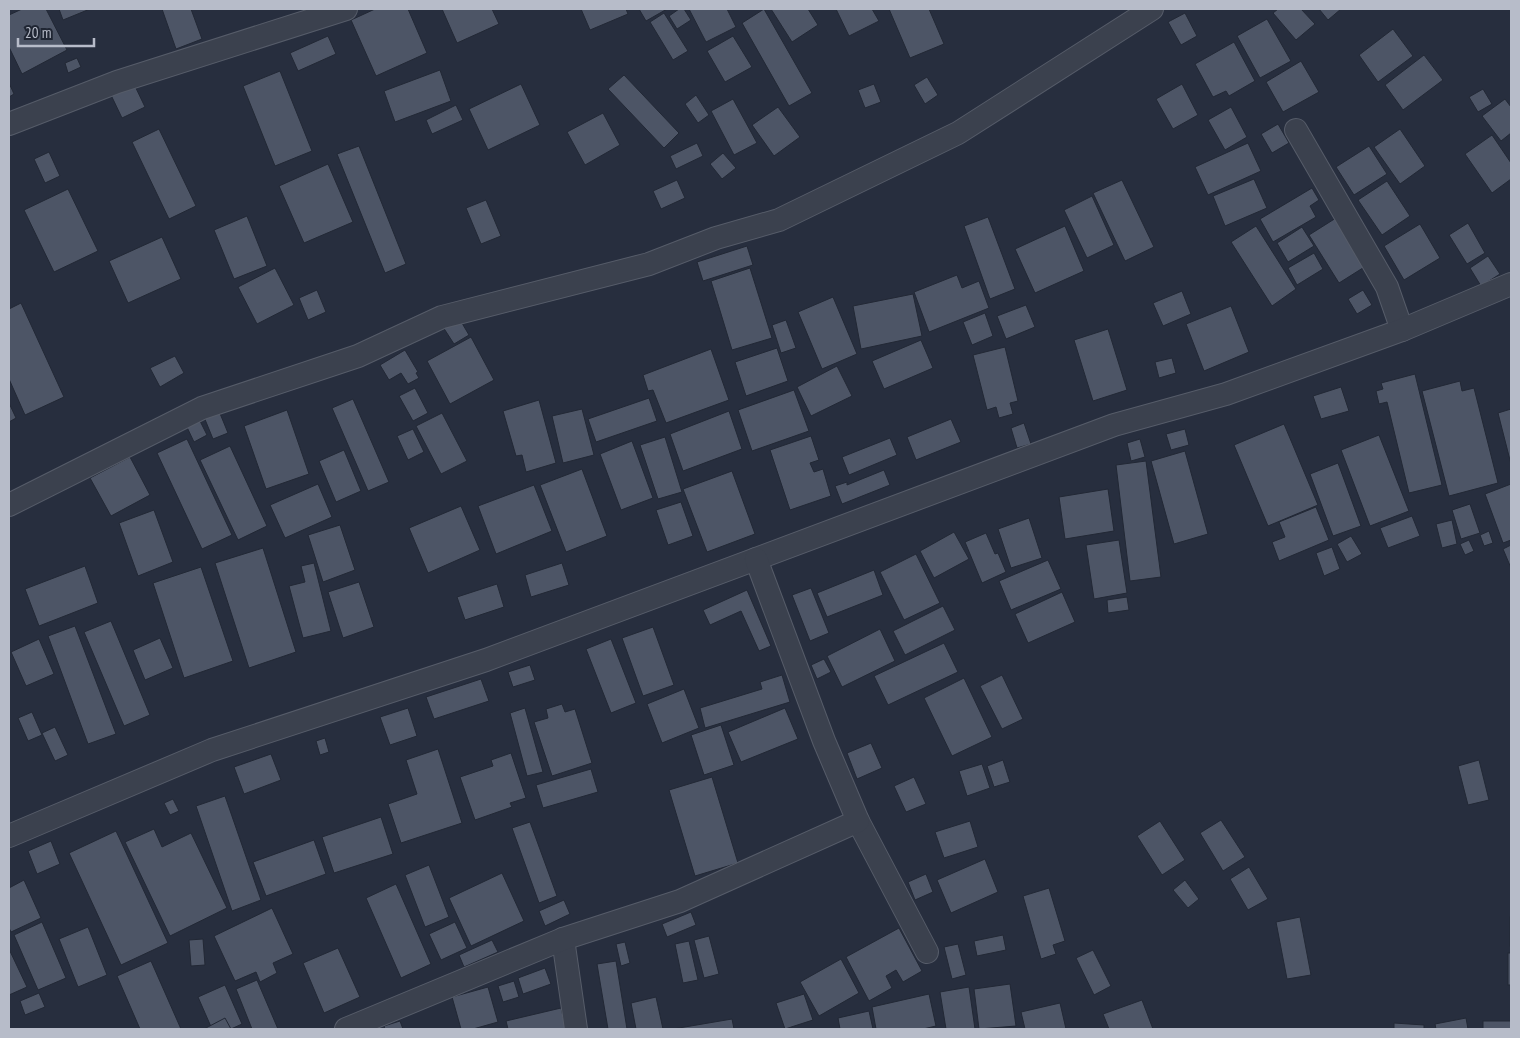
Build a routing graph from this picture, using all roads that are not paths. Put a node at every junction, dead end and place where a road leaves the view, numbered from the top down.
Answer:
1 (346, 9) edge
2 (1152, 9) edge
3 (9, 124) edge
4 (1296, 130) dead end
5 (1511, 284) edge
6 (1402, 330) junction
7 (9, 505) edge
8 (756, 559) junction
9 (858, 821) junction
10 (9, 836) edge
11 (563, 939) junction
12 (928, 952) dead end
13 (346, 1029) edge
14 (576, 1029) edge

1 - 3 street
2 - 7 street
4 - 6 street
5 - 6 street
6 - 8 street
8 - 9 street
8 - 10 street
9 - 11 street
9 - 12 street
11 - 13 street
11 - 14 street

